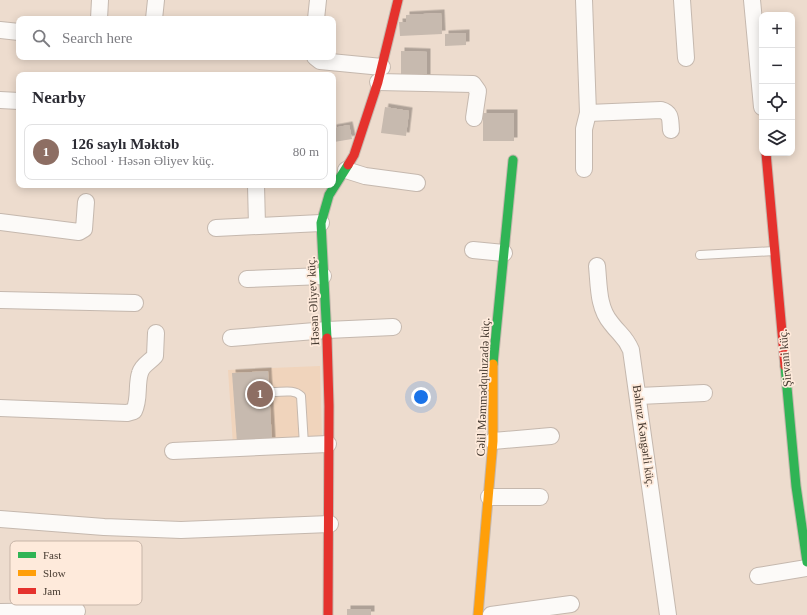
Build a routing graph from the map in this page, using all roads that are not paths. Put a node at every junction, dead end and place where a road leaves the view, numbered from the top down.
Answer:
1 (100, 0) edge
2 (156, 0) edge
3 (318, 0) edge
4 (398, 0) edge
5 (584, 0) edge
6 (682, 0) edge
7 (752, 0) edge
8 (99, 16) edge
9 (154, 16) edge
10 (316, 16) edge
11 (0, 30) edge
12 (16, 32) edge
13 (686, 58) dead end
14 (319, 60) edge
15 (382, 66) junction
16 (378, 82) junction
17 (760, 84) edge
18 (0, 100) edge
19 (16, 101) edge
20 (591, 113) junction
21 (474, 118) dead end
22 (671, 130) dead end
23 (595, 156) dead end
24 (766, 156) edge
25 (513, 160) dead end
26 (584, 169) dead end
27 (346, 170) junction
28 (418, 183) dead end
29 (336, 185) edge
30 (256, 188) edge
31 (334, 188) edge
32 (86, 202) dead end
33 (0, 222) edge
34 (321, 223) junction
35 (257, 226) junction
36 (216, 228) dead end
37 (473, 250) dead end
38 (775, 251) junction
39 (504, 253) junction
40 (700, 256) dead end
41 (598, 266) dead end
42 (323, 276) junction
43 (247, 279) dead end
44 (0, 300) edge
45 (135, 303) dead end
46 (393, 327) dead end
47 (327, 330) junction
48 (156, 333) dead end
49 (231, 338) dead end
50 (273, 392) dead end
51 (704, 393) dead end
52 (639, 396) junction
53 (0, 408) edge
54 (552, 436) dead end
55 (493, 441) junction
56 (328, 444) junction
57 (304, 445) junction
58 (173, 451) dead end
59 (489, 497) junction
60 (540, 497) dead end
61 (0, 520) edge
62 (330, 524) junction
63 (807, 562) edge
64 (807, 568) edge
65 (758, 576) dead end
66 (571, 604) dead end
67 (77, 611) dead end
68 (0, 612) edge
69 (328, 615) edge
70 (478, 615) edge
71 (491, 615) edge
72 (668, 615) edge

1 - 8 street
2 - 9 street
3 - 10 street
4 - 15 street, Həsən Əliyev küç.
5 - 20 street
6 - 13 street
7 - 17 street
11 - 12 street
14 - 15 street
15 - 16 street, Həsən Əliyev küç.
16 - 21 street
16 - 27 street, Həsən Əliyev küç.
18 - 19 street
20 - 22 street
20 - 23 street
20 - 26 street
24 - 38 street, Şirvani küç.
25 - 39 street, Cəlil Məmmədquluzadə küç.
27 - 28 street
27 - 29 street, Həsən Əliyev küç.
30 - 35 street
31 - 34 street, Həsən Əliyev küç.
32 - 33 street
34 - 35 street
34 - 42 street, Həsən Əliyev küç.
35 - 36 street
37 - 39 street
38 - 40 lane
38 - 63 street, Şirvani küç.
39 - 55 street, Cəlil Məmmədquluzadə küç.
41 - 52 street, Bəhruz Kəngərli küç.
42 - 43 street
42 - 47 street, Həsən Əliyev küç.
44 - 45 street
46 - 47 street
47 - 49 street
47 - 56 street, Həsən Əliyev küç.
48 - 53 street
50 - 57 lane
51 - 52 street
52 - 72 street, Bəhruz Kəngərli küç.
54 - 55 street
55 - 59 street, Cəlil Məmmədquluzadə küç.
56 - 57 street
56 - 62 street, Həsən Əliyev küç.
57 - 58 street
59 - 60 street
59 - 70 street, Cəlil Məmmədquluzadə küç.
61 - 62 street
62 - 69 street, Həsən Əliyev küç.
64 - 65 street
66 - 71 street
67 - 68 street

